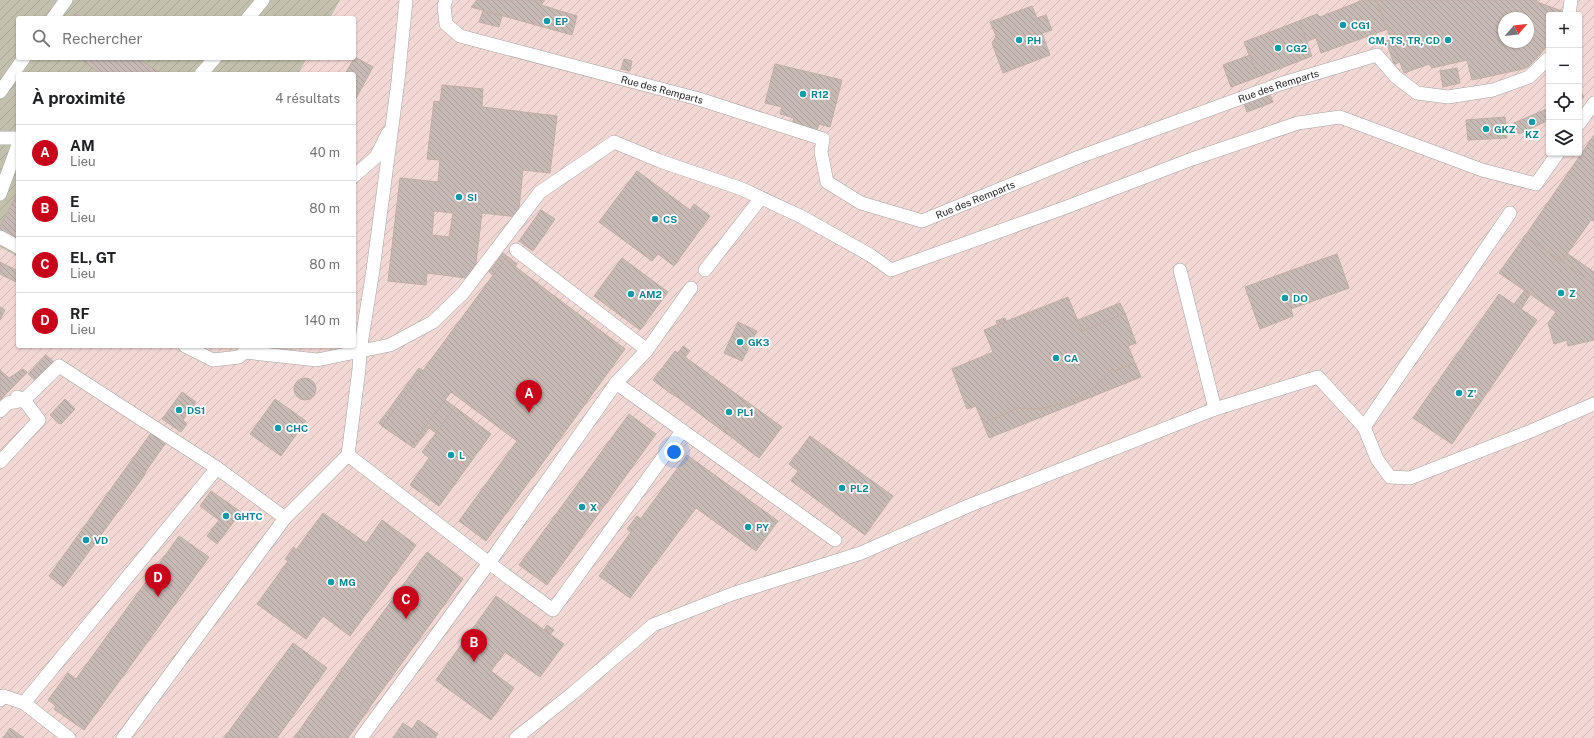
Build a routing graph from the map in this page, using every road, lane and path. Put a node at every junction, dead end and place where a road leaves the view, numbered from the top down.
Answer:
1 (66, 0) edge
2 (263, 0) edge
3 (406, 0) edge
4 (446, 0) edge
5 (1571, 0) edge
6 (1569, 12) edge
7 (54, 16) edge
8 (250, 16) edge
9 (23, 60) edge
10 (213, 60) edge
11 (1546, 61) edge
12 (203, 72) edge
13 (0, 92) edge
14 (1594, 103) edge
15 (1582, 120) edge
16 (393, 122) junction
17 (0, 138) edge
18 (16, 138) edge
19 (16, 150) edge
20 (1556, 156) edge
21 (356, 174) edge
22 (0, 194) edge
23 (761, 198) junction
24 (1510, 212) dead end
25 (0, 237) edge
26 (16, 246) edge
27 (516, 250) dead end
28 (705, 270) dead end
29 (1180, 270) dead end
30 (691, 288) dead end
31 (189, 348) edge
32 (247, 349) edge
33 (647, 350) junction
34 (360, 351) junction
35 (616, 383) junction
36 (18, 398) junction
37 (1594, 404) edge
38 (1215, 409) junction
39 (0, 411) edge
40 (1364, 427) junction
41 (682, 432) junction
42 (348, 455) junction
43 (0, 462) edge
44 (217, 468) junction
45 (285, 518) junction
46 (835, 540) dead end
47 (489, 563) junction
48 (0, 700) edge
49 (24, 703) junction
50 (69, 738) edge
51 (123, 738) edge
52 (361, 738) edge
53 (516, 738) edge

1 - 7 lane
2 - 8 lane
3 - 16 lane
4 - 11 lane, Rue des Remparts
5 - 6 lane
9 - 13 lane
10 - 12 lane
14 - 15 lane
16 - 21 lane
16 - 34 lane
17 - 18 lane
19 - 22 lane
20 - 23 lane
23 - 28 lane
23 - 34 lane
24 - 40 lane
25 - 26 lane
27 - 33 lane
29 - 38 lane
30 - 33 lane
31 - 32 lane
32 - 34 lane
33 - 35 lane
34 - 42 lane
35 - 41 lane
35 - 47 lane
36 - 39 lane
36 - 43 lane
36 - 44 lane
37 - 40 lane
38 - 40 lane
38 - 53 lane
41 - 46 lane
41 - 47 lane
42 - 45 lane
42 - 47 lane
44 - 45 lane
44 - 49 lane
45 - 51 lane
47 - 52 lane
48 - 49 lane
49 - 50 lane

